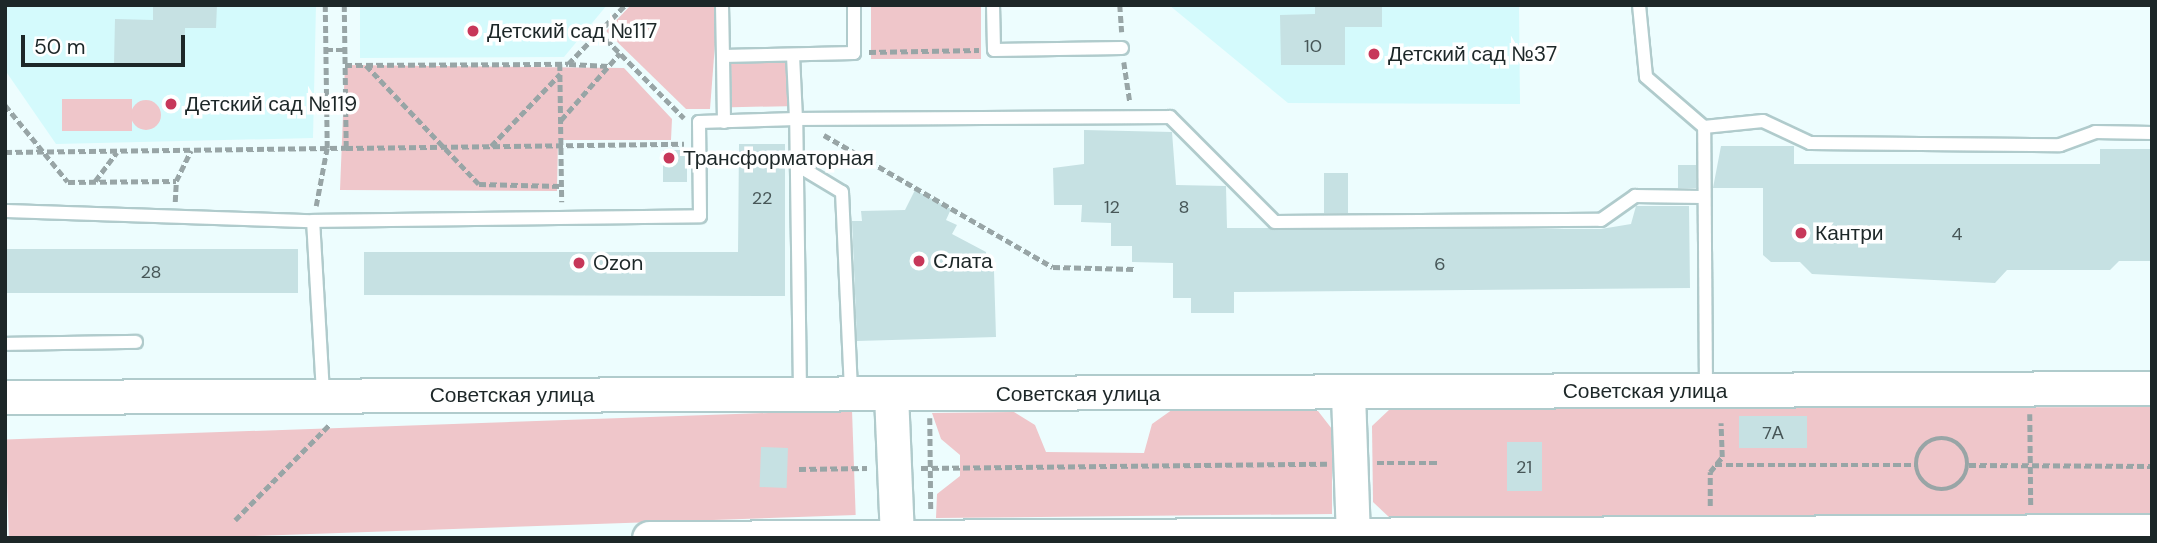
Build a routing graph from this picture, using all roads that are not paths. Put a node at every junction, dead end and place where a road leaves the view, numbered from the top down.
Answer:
1 (722, 5) edge
2 (853, 5) edge
3 (993, 5) edge
4 (1639, 5) edge
5 (1122, 48) road end
6 (723, 55) junction
7 (793, 55) junction
8 (796, 119) junction
9 (724, 122) junction
10 (1704, 127) junction
11 (2152, 133) edge
12 (797, 165) junction
13 (1702, 197) junction
14 (6, 214) edge
15 (313, 221) junction
16 (136, 342) dead end
17 (5, 344) edge
18 (2152, 388) edge
19 (1706, 391) junction
20 (800, 394) junction
21 (851, 394) junction
22 (891, 394) junction
23 (1348, 394) junction
24 (5, 397) edge
25 (330, 407) junction
26 (2152, 531) edge
27 (1353, 535) junction
28 (2100, 535) edge
29 (1320, 536) edge
30 (1525, 536) edge
31 (1663, 536) edge
32 (897, 537) edge
33 (649, 538) edge

1 - 6 lane
2 - 7 lane
3 - 5 lane
4 - 10 lane
6 - 7 lane
6 - 9 lane
7 - 8 lane
8 - 9 lane
8 - 12 lane
8 - 13 lane
9 - 15 lane
10 - 11 lane
10 - 13 lane
12 - 20 lane
12 - 21 lane
13 - 19 lane
14 - 15 lane
15 - 25 lane
16 - 17 lane
18 - 19 street, Советская улица
19 - 23 street, Советская улица
20 - 21 street, Советская улица
20 - 25 street, Советская улица
21 - 22 street, Советская улица
22 - 23 street, Советская улица
22 - 32 street
23 - 27 street
24 - 25 street, Советская улица
26 - 28 street
27 - 29 street
27 - 30 street
28 - 31 street
29 - 32 street
30 - 31 street
32 - 33 street

